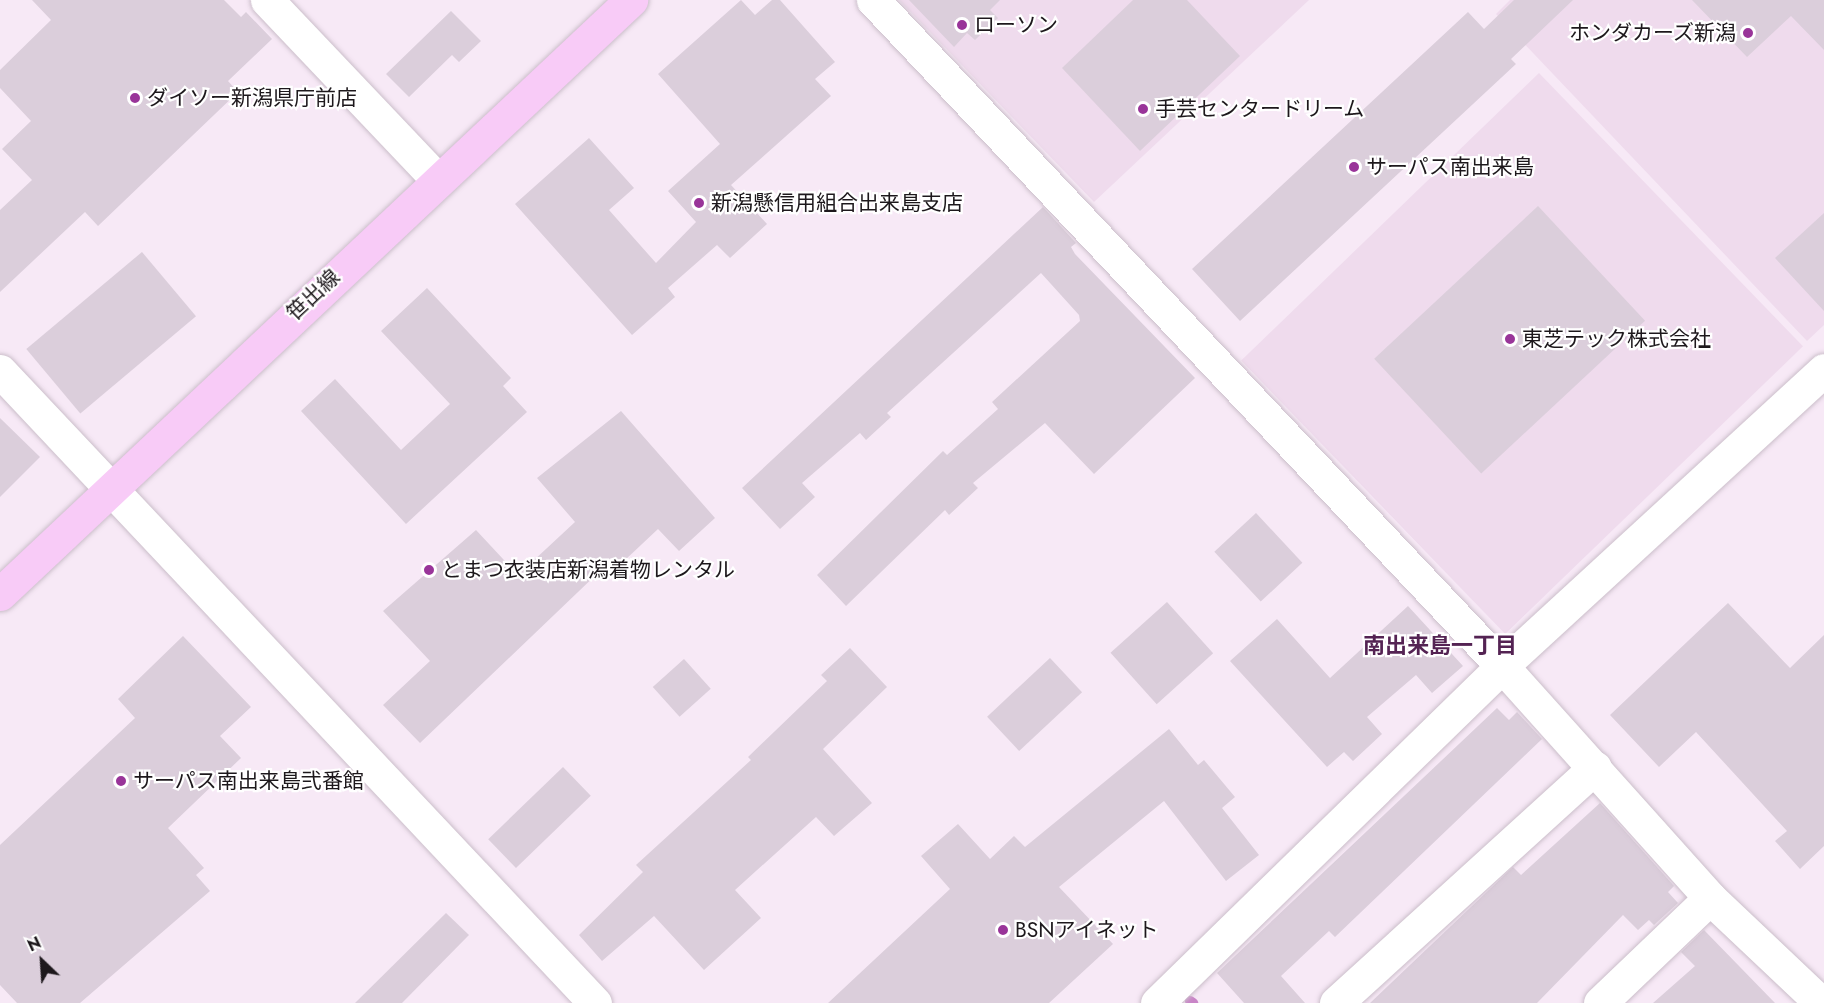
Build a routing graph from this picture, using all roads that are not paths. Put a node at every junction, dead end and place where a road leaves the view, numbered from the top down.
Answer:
1 (631, 0) edge
2 (873, 0) edge
3 (277, 3) edge
4 (437, 179) junction
5 (1824, 370) edge
6 (0, 371) edge
7 (111, 485) junction
8 (0, 594) edge
9 (1502, 666) junction
10 (1595, 766) junction
11 (1710, 898) junction
12 (595, 1003) edge
13 (1157, 1003) edge
14 (1336, 1003) edge
15 (1600, 1003) edge
16 (1821, 1003) edge

1 - 4 main road, 笹出線
2 - 9 street
3 - 4 street
4 - 7 main road, 笹出線
5 - 9 street
6 - 7 street
7 - 8 main road, 笹出線
7 - 12 street
9 - 10 street
9 - 13 street
10 - 11 street
10 - 14 street
11 - 15 street
11 - 16 street

